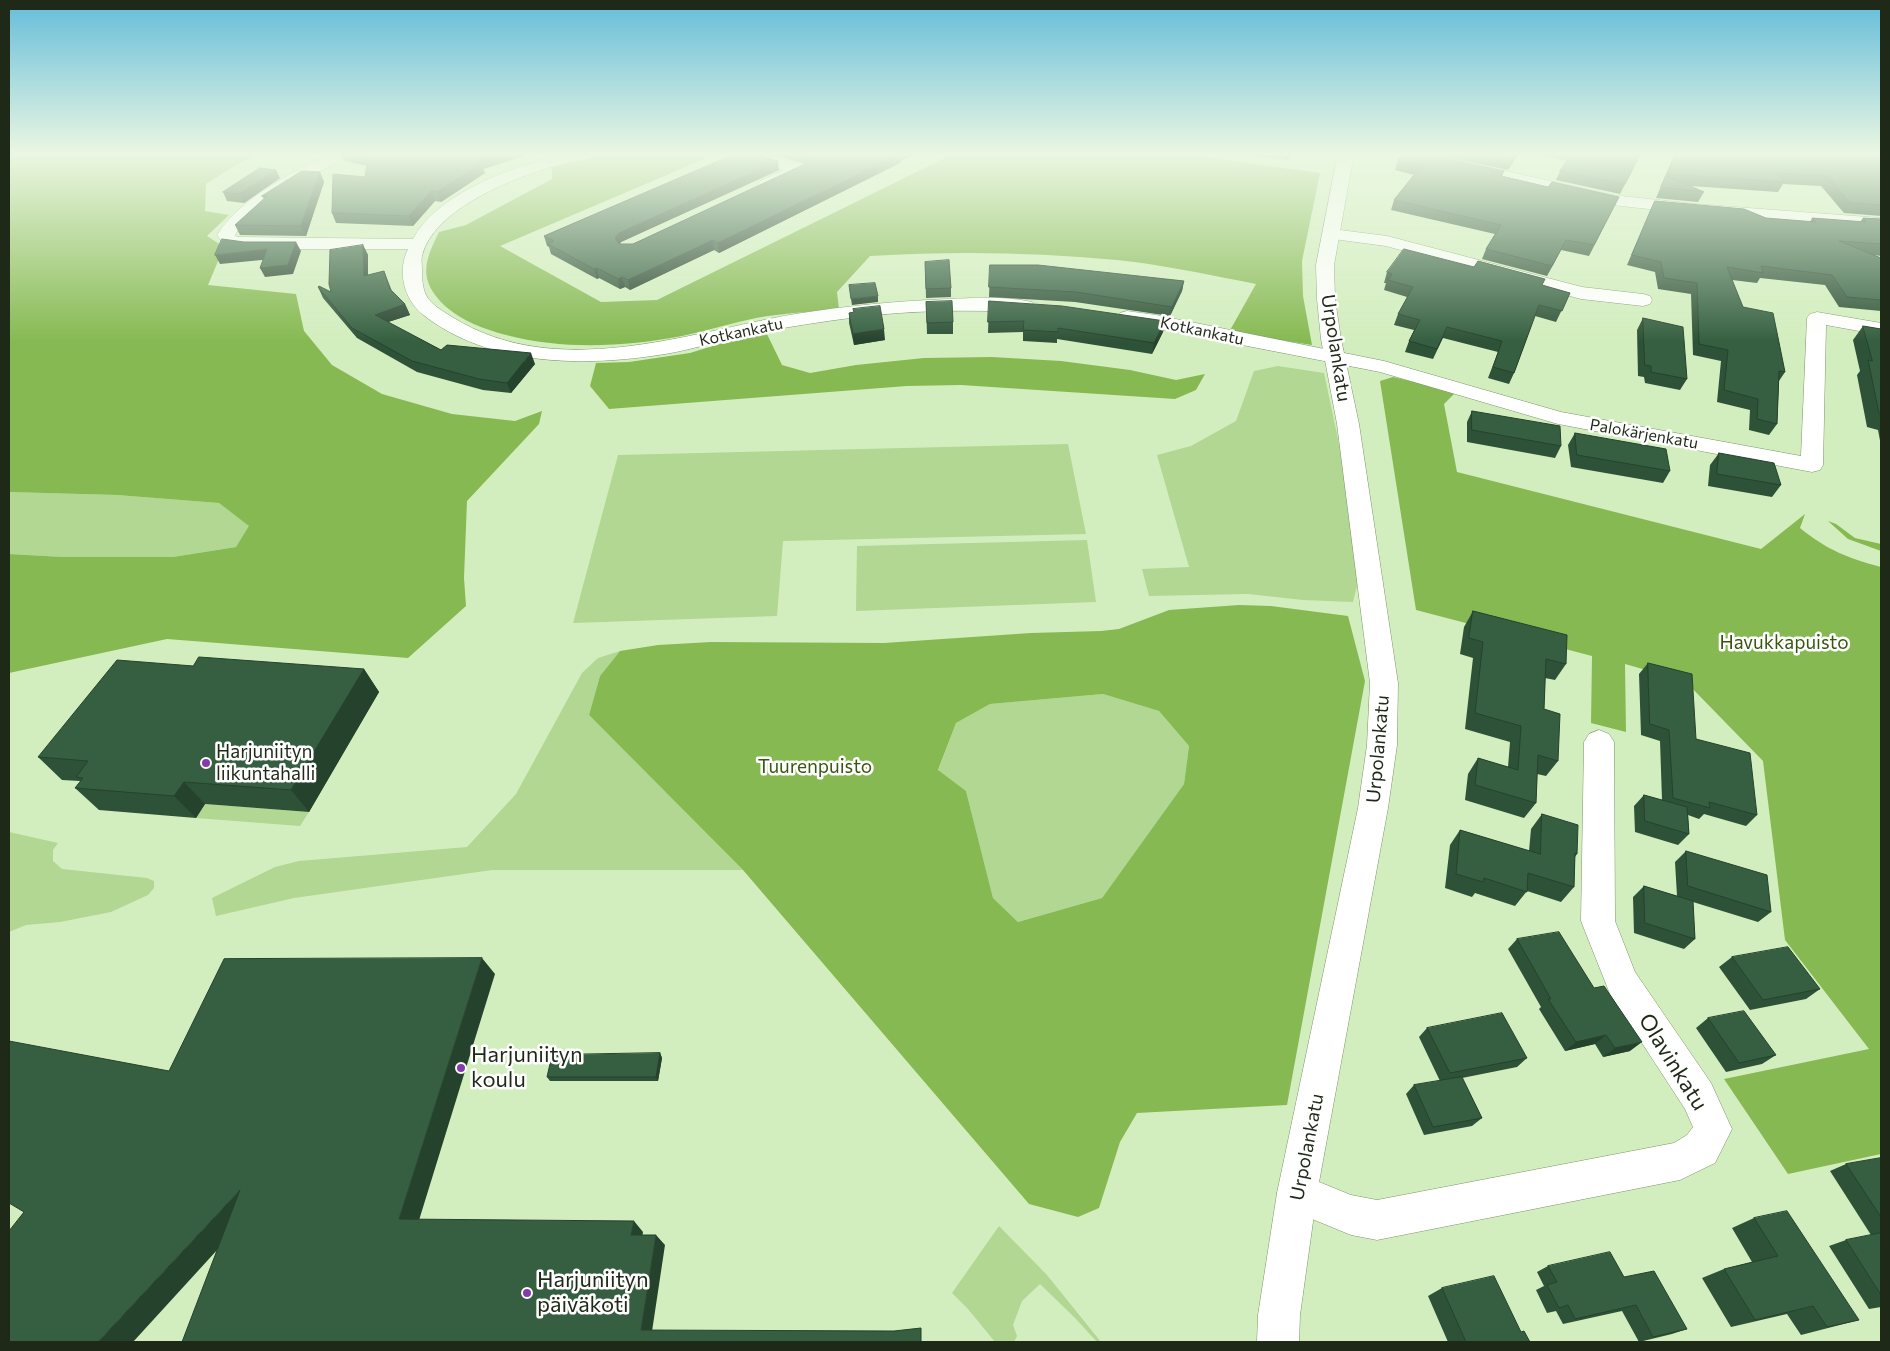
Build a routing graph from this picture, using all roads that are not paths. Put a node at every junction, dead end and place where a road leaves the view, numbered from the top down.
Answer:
1 (241, 216) edge
2 (440, 216) edge
3 (1335, 216) edge
4 (1796, 216) edge
5 (1881, 222) edge
6 (1332, 234) junction
7 (419, 244) junction
8 (1643, 300) dead end
9 (1042, 308) edge
10 (1108, 314) edge
11 (1881, 329) edge
12 (1335, 358) junction
13 (1599, 742) dead end
14 (1297, 1193) junction
15 (1278, 1342) edge

1 - 7 street
2 - 7 street, Kotkankatu
3 - 6 street, Urpolankatu
4 - 5 street
6 - 8 street
6 - 12 street, Urpolankatu
7 - 9 street, Kotkankatu
10 - 12 street, Kotkankatu
11 - 12 street, Palokärjenkatu
12 - 14 street, Urpolankatu
13 - 14 street, Olavinkatu
14 - 15 street, Urpolankatu

